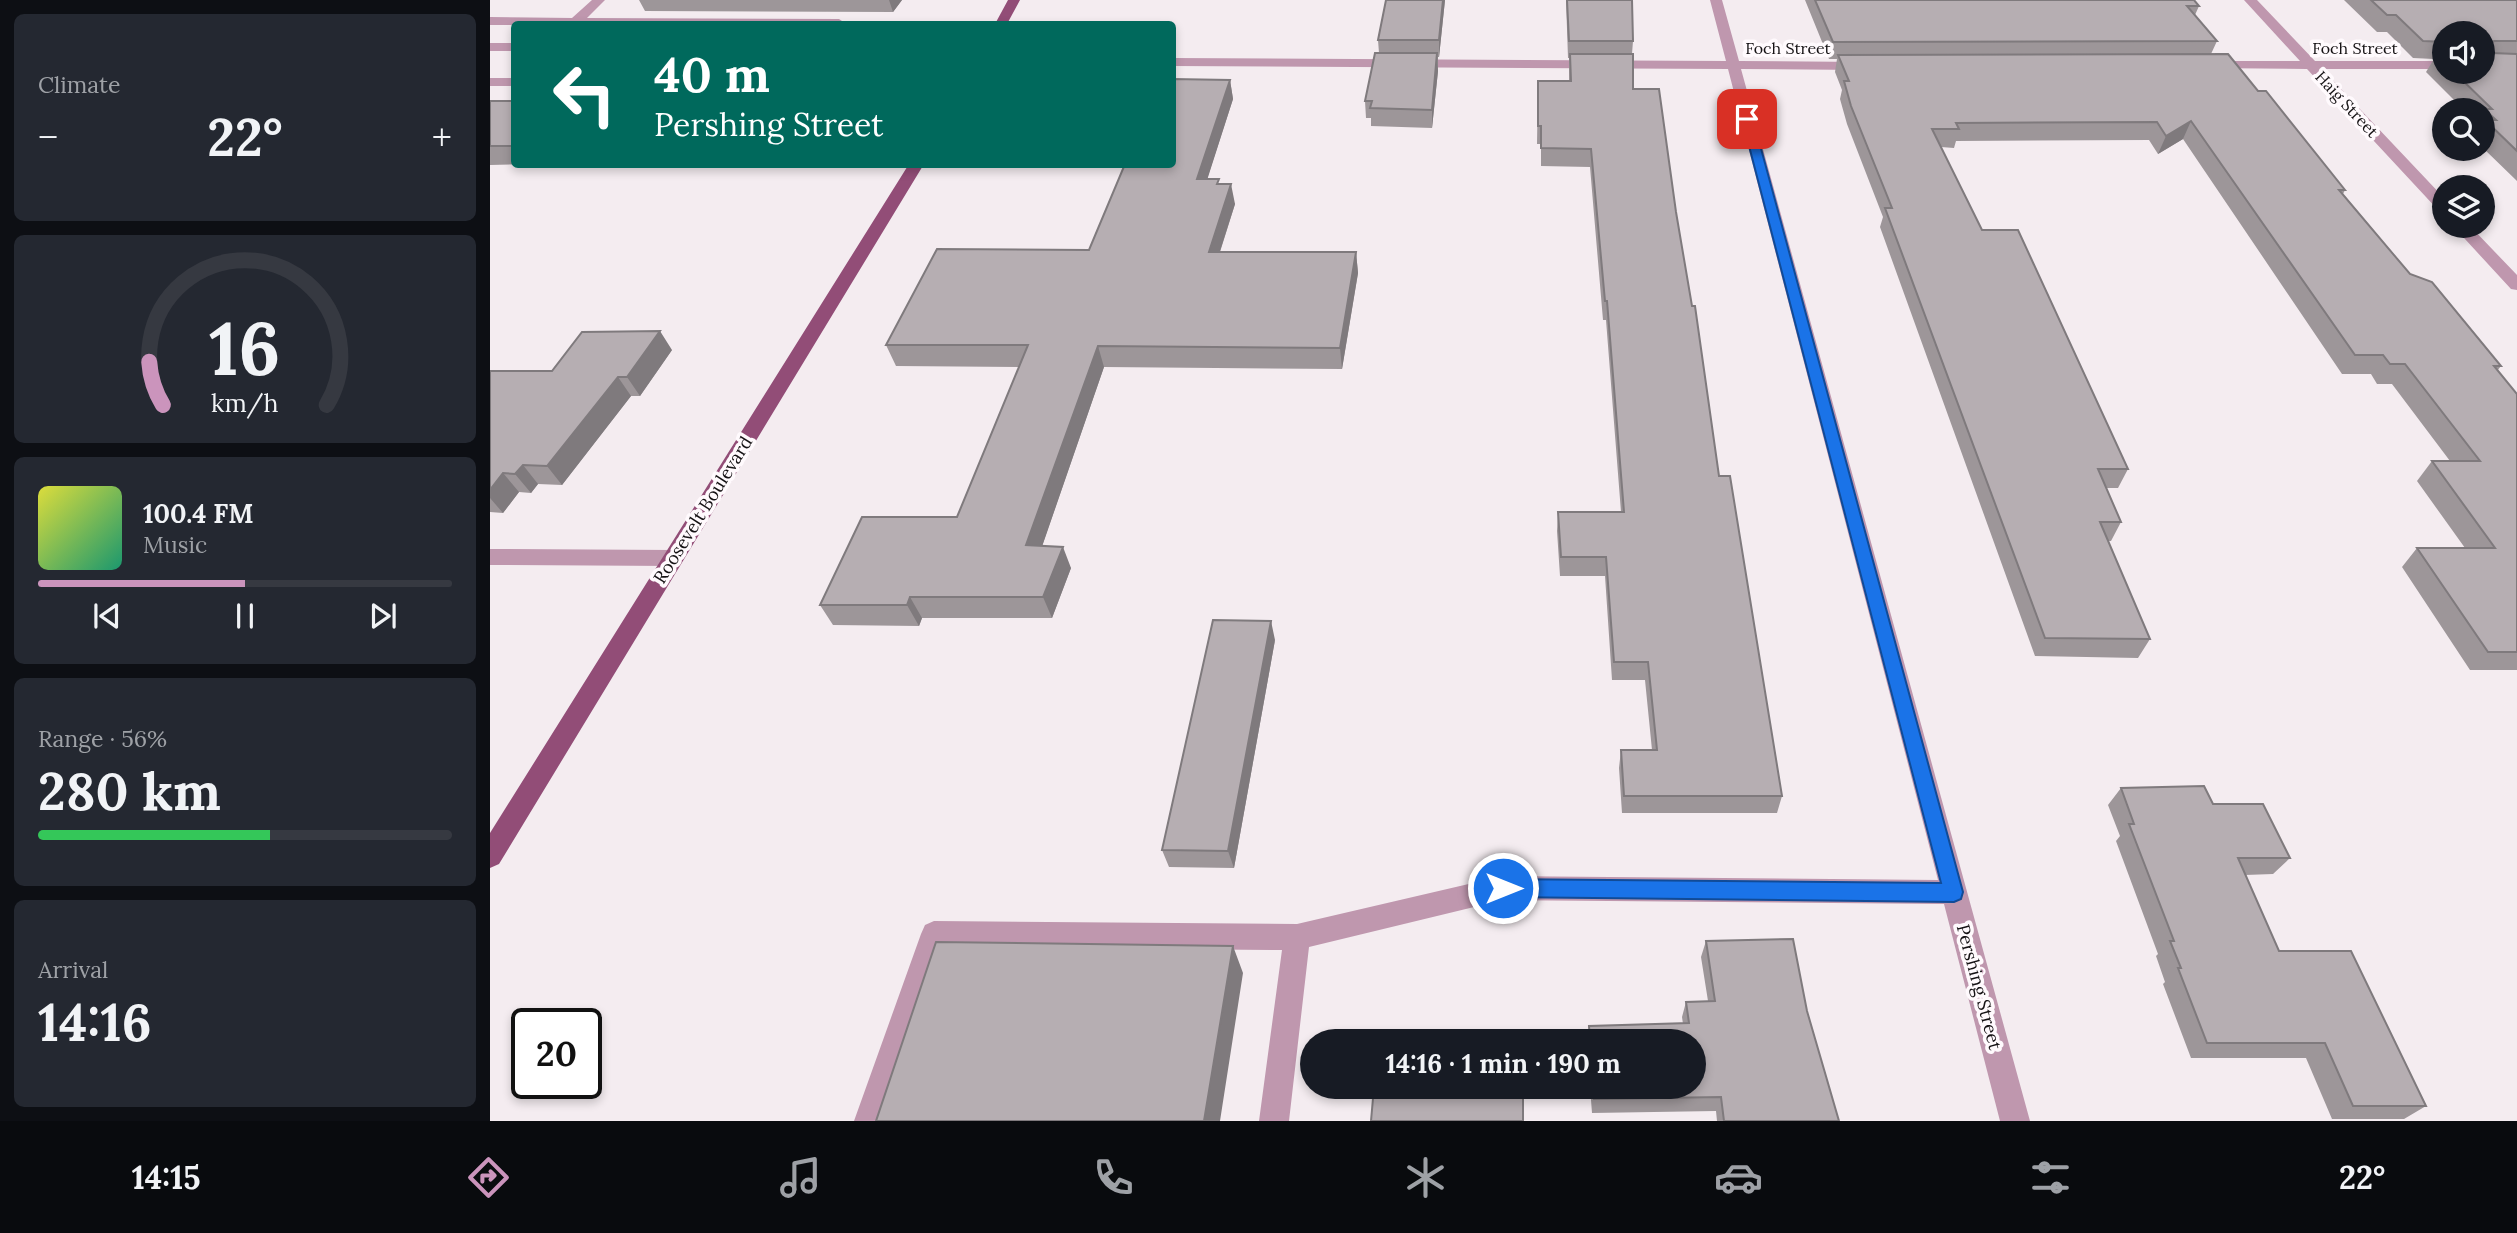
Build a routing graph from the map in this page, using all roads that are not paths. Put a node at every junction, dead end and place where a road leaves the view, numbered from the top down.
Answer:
1 (599, 0) edge
2 (1014, 0) edge
3 (1716, 0) edge
4 (2250, 0) edge
5 (490, 21) edge
6 (575, 21) edge
7 (1004, 21) edge
8 (511, 22) edge
9 (490, 47) edge
10 (511, 47) edge
11 (1176, 62) edge
12 (2200, 65) edge
13 (2310, 65) junction
14 (2432, 65) edge
15 (1733, 66) junction
16 (1884, 66) edge
17 (490, 82) edge
18 (511, 82) edge
19 (915, 168) edge
20 (2432, 194) edge
21 (2472, 238) edge
22 (2517, 285) edge
23 (490, 557) edge
24 (673, 558) junction
25 (500, 823) edge
26 (490, 856) edge
27 (1954, 892) junction
28 (1297, 937) junction
29 (869, 1121) edge
30 (1274, 1121) edge
31 (2015, 1121) edge

1 - 6 street
2 - 7 main road
3 - 15 street, Pershing Street
4 - 13 street, Haig Street
5 - 8 street
9 - 10 street
11 - 15 street, Foch Street
12 - 13 street, Foch Street
13 - 14 street, Foch Street
13 - 20 street, Haig Street
15 - 16 street, Foch Street
15 - 27 street, Pershing Street
17 - 18 street
19 - 24 main road, Roosevelt Boulevard
21 - 22 street
23 - 24 street
24 - 25 main road, Roosevelt Boulevard
25 - 26 main road, Roosevelt Boulevard
27 - 28 street
27 - 31 street, Pershing Street
28 - 29 street
28 - 30 street

